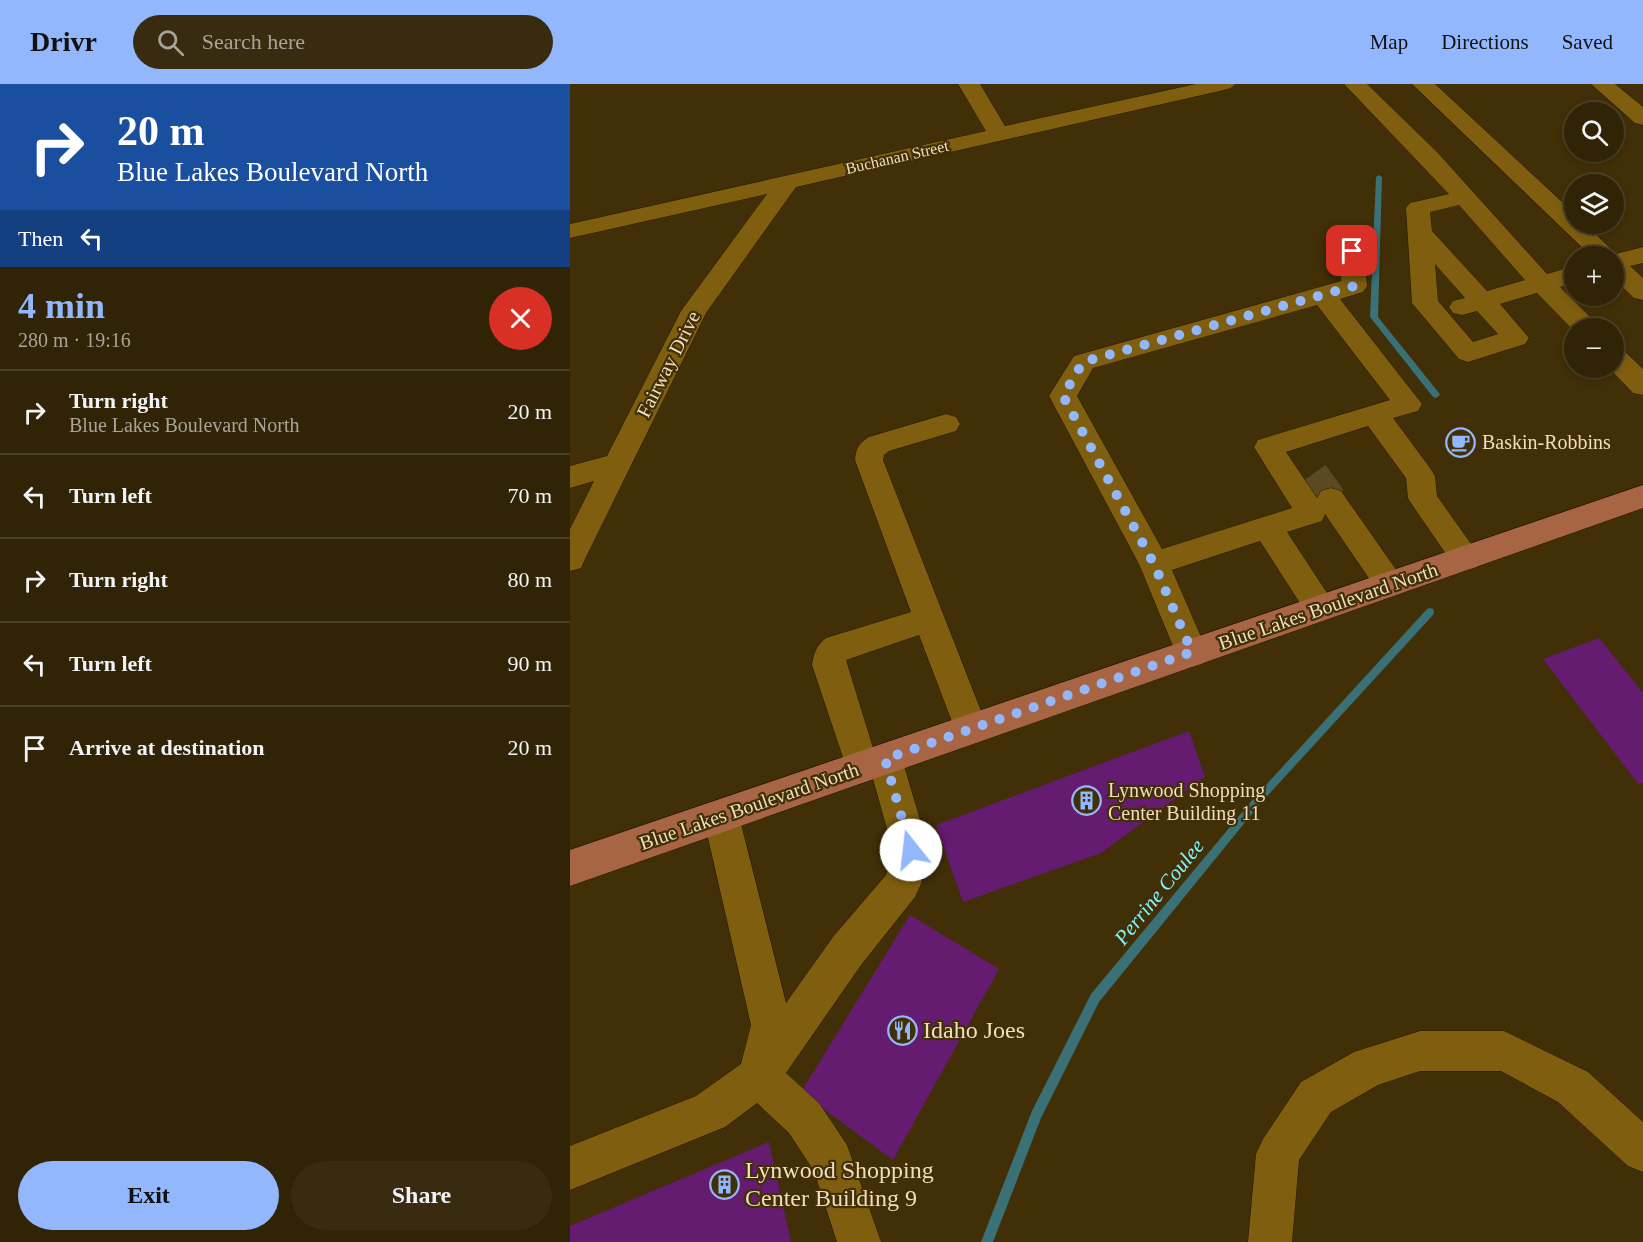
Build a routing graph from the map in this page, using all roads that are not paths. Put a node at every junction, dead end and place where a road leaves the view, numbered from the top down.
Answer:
1 (969, 84) edge
2 (1224, 84) edge
3 (1355, 84) edge
4 (1423, 84) edge
5 (1602, 84) edge
6 (1156, 91) edge
7 (1643, 118) edge
8 (999, 134) junction
9 (788, 182) junction
10 (1464, 197) junction
11 (570, 231) edge
12 (1420, 233) junction
13 (1351, 234) dead end
14 (1587, 246) edge
15 (1643, 255) edge
16 (1624, 261) edge
17 (1624, 274) edge
18 (1564, 277) edge
19 (1542, 283) junction
20 (1643, 292) edge
21 (1323, 295) junction
22 (1482, 301) junction
23 (1435, 315) junction
24 (1576, 318) edge
25 (1624, 366) edge
26 (1643, 386) edge
27 (1374, 414) junction
28 (946, 424) dead end
29 (1289, 440) junction
30 (617, 464) junction
31 (1313, 474) tunnel mouth
32 (570, 477) edge
33 (1643, 496) edge
34 (1330, 512) junction
35 (1267, 527) junction
36 (1466, 558) junction
37 (570, 559) edge
38 (1154, 564) junction
39 (1390, 584) junction
40 (1320, 608) junction
41 (929, 619) junction
42 (1192, 652) junction
43 (971, 729) junction
44 (873, 763) junction
45 (722, 816) junction
46 (570, 868) edge
47 (759, 1076) junction
48 (1643, 1151) edge
49 (570, 1168) edge
50 (859, 1242) edge
51 (1270, 1242) edge

1 - 8 street
2 - 6 street, Buchanan Street
3 - 10 street
4 - 14 street
5 - 7 street
6 - 8 street, Buchanan Street
8 - 9 street, Buchanan Street
9 - 11 street, Buchanan Street
9 - 30 street, Fairway Drive
10 - 12 street
10 - 19 street
12 - 22 street
12 - 23 street
13 - 21 street
15 - 16 street
17 - 20 street
18 - 19 street
19 - 22 street
19 - 24 street
21 - 27 street
21 - 38 street
22 - 23 street
22 - 23 street
25 - 26 street
27 - 29 street
27 - 36 street
28 - 41 street
29 - 31 street
29 - 34 street
30 - 32 street
30 - 37 street, Fairway Drive
33 - 36 main road, Blue Lakes Boulevard North
34 - 35 street
34 - 39 street
35 - 38 street
35 - 40 street
36 - 39 main road, Blue Lakes Boulevard North
38 - 42 street
39 - 40 main road, Blue Lakes Boulevard North
40 - 42 main road, Blue Lakes Boulevard North
41 - 43 street
41 - 44 street
42 - 43 main road, Blue Lakes Boulevard North
43 - 44 main road, Blue Lakes Boulevard North
44 - 45 main road, Blue Lakes Boulevard North
44 - 47 street
45 - 46 main road, Blue Lakes Boulevard North
45 - 47 street
47 - 49 street
47 - 50 street
48 - 51 street

